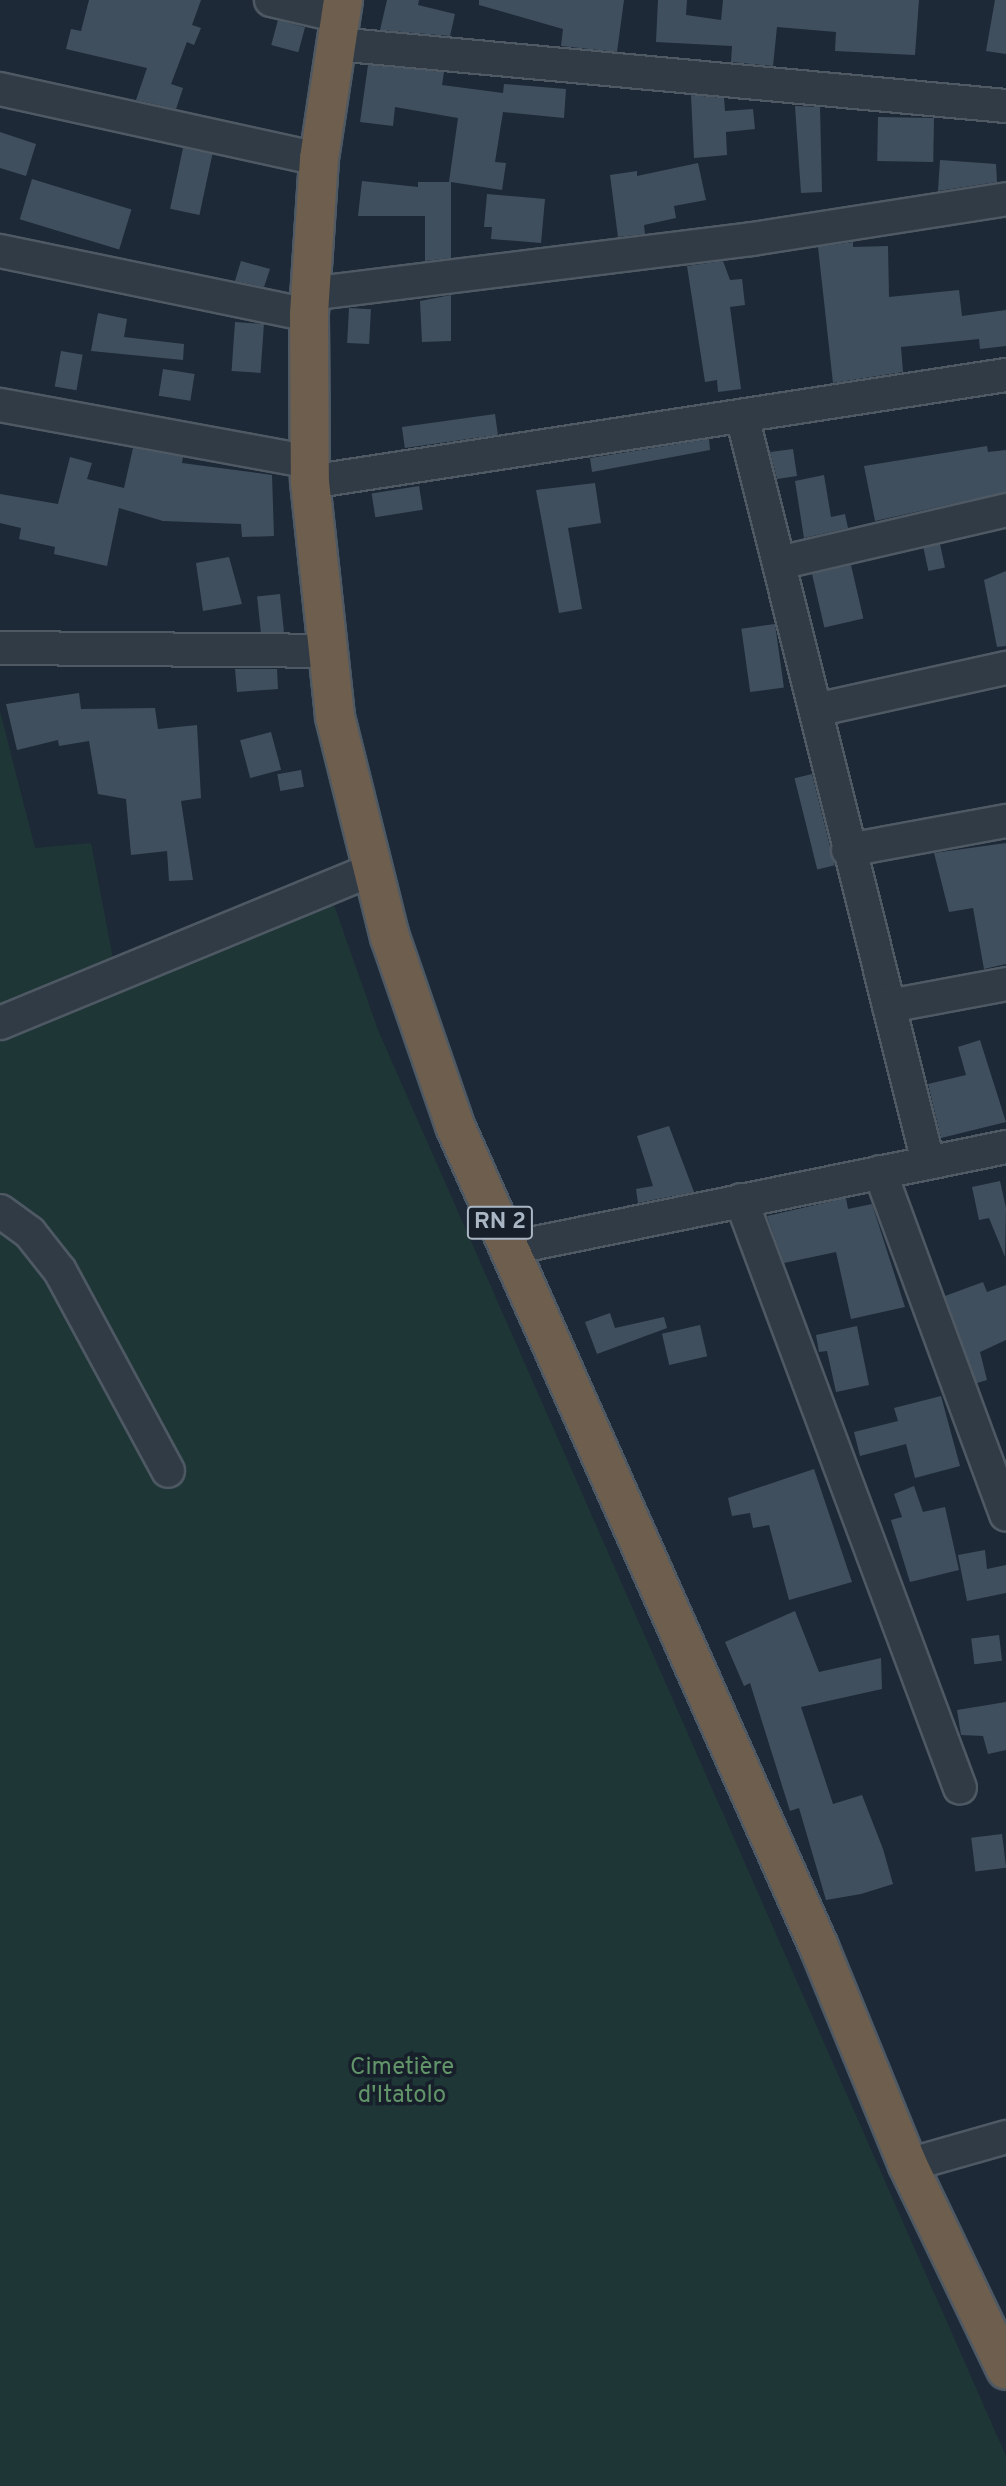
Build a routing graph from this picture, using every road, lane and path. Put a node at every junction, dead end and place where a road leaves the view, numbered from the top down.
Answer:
1 (271, 0) edge
2 (339, 20) edge
3 (0, 89) edge
4 (1006, 106) edge
5 (319, 159) junction
6 (1006, 199) edge
7 (0, 251) edge
8 (310, 305) junction
9 (1006, 376) edge
10 (0, 405) edge
11 (743, 420) junction
12 (310, 472) junction
13 (1006, 510) edge
14 (779, 563) junction
15 (0, 649) edge
16 (325, 651) junction
17 (1006, 668) edge
18 (816, 710) junction
19 (1006, 821) edge
20 (848, 850) junction
21 (372, 870) junction
22 (1006, 984) edge
23 (888, 1006) junction
24 (0, 1023) edge
25 (1006, 1147) edge
26 (928, 1162) junction
27 (880, 1172) junction
28 (741, 1200) junction
29 (0, 1211) edge
30 (511, 1248) junction
31 (168, 1471) dead end
32 (1006, 1516) edge
33 (960, 1788) dead end
34 (1006, 2137) edge
35 (908, 2165) junction
36 (1006, 2370) edge

1 - 2 street
2 - 4 street
2 - 5 highway, RN 2
3 - 5 street
5 - 8 highway, RN 2
6 - 8 street
7 - 8 street
8 - 12 highway, RN 2
9 - 11 street
10 - 12 street
11 - 12 street
11 - 14 street
12 - 16 highway, RN 2
13 - 14 street
14 - 18 street
15 - 16 street
16 - 21 highway, RN 2
17 - 18 street
18 - 20 street
19 - 20 street
20 - 23 street
21 - 24 street
21 - 30 highway, RN 2
22 - 23 street
23 - 26 street
25 - 26 street
26 - 27 street
27 - 28 street
27 - 32 street
28 - 30 street
28 - 33 street
29 - 31 street
30 - 35 highway, RN 2
34 - 35 street
35 - 36 highway, RN 2

